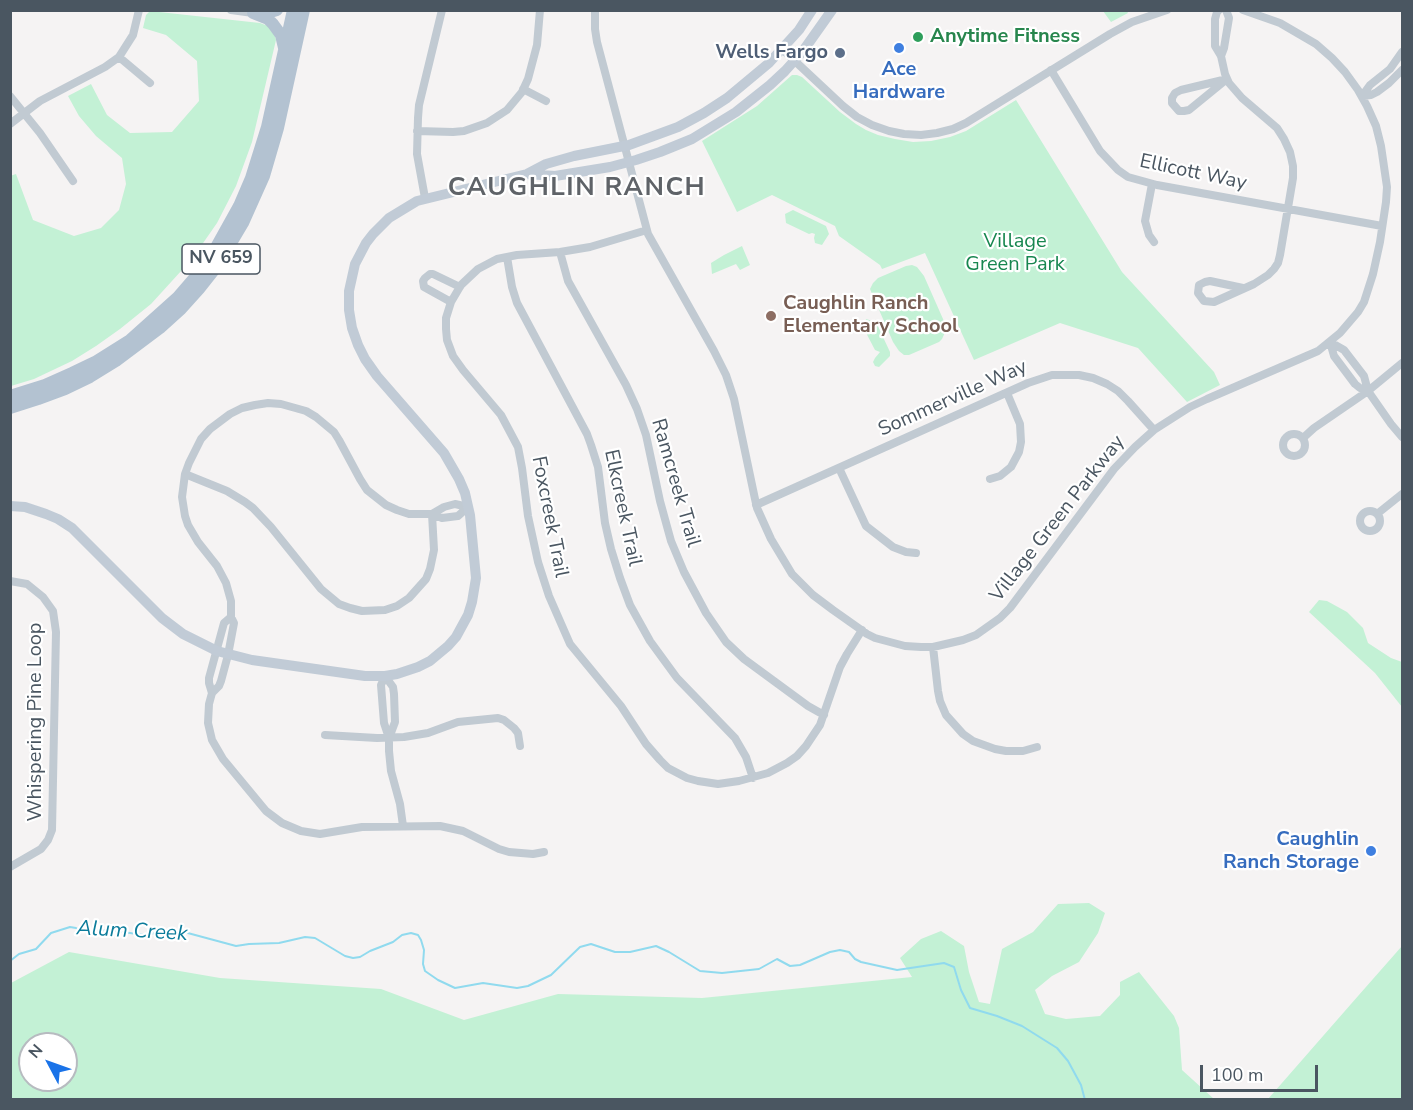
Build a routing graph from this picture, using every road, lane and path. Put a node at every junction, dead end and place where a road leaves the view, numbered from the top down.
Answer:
1 (139, 10) edge
2 (231, 10) edge
3 (277, 10) edge
4 (293, 10) edge
5 (304, 10) edge
6 (442, 10) edge
7 (540, 10) edge
8 (595, 10) edge
9 (812, 10) edge
10 (832, 10) edge
11 (1167, 10) edge
12 (1219, 10) edge
13 (1226, 10) edge
14 (1243, 10) edge
15 (253, 13) junction
16 (284, 49) junction
17 (782, 49) junction
18 (1402, 52) edge
19 (1221, 56) junction
20 (119, 57) junction
21 (794, 61) junction
22 (1051, 70) junction
23 (1402, 70) edge
24 (1227, 79) junction
25 (150, 83) dead end
26 (523, 89) junction
27 (10, 96) edge
28 (1362, 96) junction
29 (546, 101) dead end
30 (24, 113) junction
31 (10, 124) edge
32 (417, 131) junction
33 (625, 146) junction
34 (629, 162) junction
35 (527, 174) junction
36 (73, 181) dead end
37 (1152, 184) junction
38 (425, 198) junction
39 (1287, 209) junction
40 (1382, 226) junction
41 (647, 230) junction
42 (1154, 242) dead end
43 (560, 252) junction
44 (507, 257) junction
45 (460, 287) junction
46 (1243, 288) junction
47 (451, 302) junction
48 (1330, 342) junction
49 (1402, 363) edge
50 (1368, 391) junction
51 (1007, 393) junction
52 (10, 396) edge
53 (10, 408) edge
54 (1154, 430) junction
55 (1402, 437) edge
56 (1303, 438) dead end
57 (839, 468) junction
58 (185, 474) junction
59 (990, 479) dead end
60 (1402, 494) edge
61 (756, 505) junction
62 (10, 506) edge
63 (468, 507) junction
64 (432, 514) junction
65 (1377, 514) dead end
66 (916, 553) dead end
67 (10, 581) edge
68 (231, 617) junction
69 (862, 630) junction
70 (933, 647) junction
71 (217, 651) junction
72 (228, 655) junction
73 (385, 676) junction
74 (212, 693) junction
75 (824, 715) junction
76 (325, 735) dead end
77 (389, 738) junction
78 (520, 746) dead end
79 (1037, 747) dead end
80 (753, 778) junction
81 (403, 826) junction
82 (544, 852) dead end
83 (10, 867) edge

1 - 20 street
2 - 15 street
3 - 15 main road
4 - 16 main road, NV 659
5 - 53 main road, NV 659
6 - 32 street
7 - 26 street
8 - 33 street, Village Green Parkway
9 - 17 street
10 - 21 street
11 - 22 street
12 - 19 street
13 - 19 street
14 - 28 street, Village Green Parkway
15 - 16 main road
16 - 52 main road, NV 659
17 - 21 street
17 - 33 street
18 - 28 street
19 - 24 street
20 - 25 street
20 - 30 street
21 - 22 street
21 - 34 street
22 - 37 street, Ellicott Way
23 - 28 street
24 - 24 street
24 - 39 street
26 - 29 street
26 - 32 street
27 - 30 street
28 - 40 street, Village Green Parkway
30 - 31 street
30 - 36 street
32 - 38 street
33 - 34 street, Village Green Parkway
33 - 35 street
34 - 35 street
34 - 41 street, Village Green Parkway
35 - 38 street
37 - 39 street, Ellicott Way
37 - 42 street
38 - 63 street
39 - 40 street, Ellicott Way
39 - 46 street
40 - 48 street, Village Green Parkway
41 - 43 street, Foxcreek Trail
41 - 61 street, Village Green Parkway
43 - 44 street, Foxcreek Trail
43 - 75 street, Ramcreek Trail
44 - 45 street, Foxcreek Trail
44 - 80 street, Elkcreek Trail
45 - 47 street, Foxcreek Trail
45 - 47 street
46 - 46 street
47 - 80 street, Foxcreek Trail
48 - 50 street
48 - 54 street, Village Green Parkway
49 - 50 street
50 - 55 street
50 - 56 street
51 - 54 street, Sommerville Way
51 - 57 street, Sommerville Way
51 - 59 street
54 - 70 street, Village Green Parkway
57 - 61 street, Sommerville Way
57 - 66 street
58 - 64 street
58 - 64 street
58 - 68 street
60 - 65 street
61 - 69 street, Village Green Parkway
62 - 71 street
63 - 64 street
63 - 73 street
67 - 83 street, Whispering Pine Loop
68 - 71 street
68 - 72 street
69 - 70 street, Village Green Parkway
69 - 75 street, Foxcreek Trail
70 - 79 street
71 - 72 street
71 - 74 street
72 - 73 street
72 - 74 street
73 - 77 street
74 - 81 street
75 - 80 street, Foxcreek Trail
76 - 77 street
77 - 78 street
77 - 81 street
81 - 82 street

